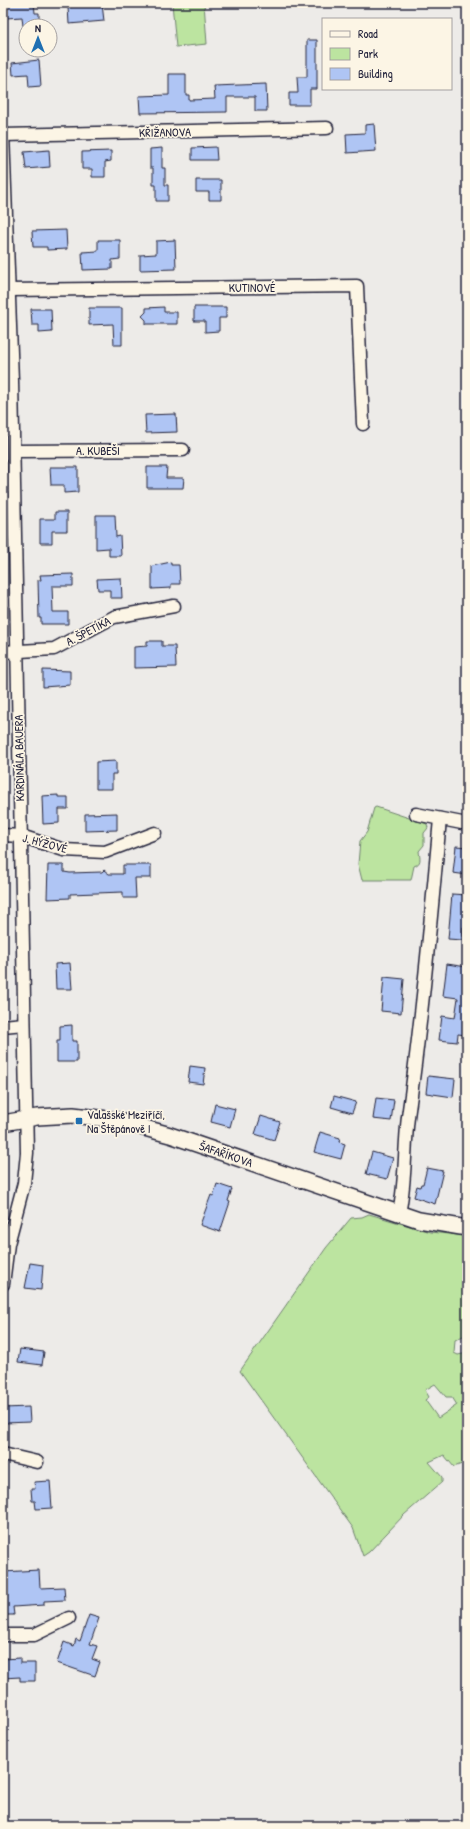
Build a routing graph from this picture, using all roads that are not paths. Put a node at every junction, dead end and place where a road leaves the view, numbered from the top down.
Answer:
1 (327, 128) dead end
2 (3, 134) edge
3 (5, 208) edge
4 (9, 290) junction
5 (8, 381) edge
6 (363, 424) dead end
7 (183, 450) dead end
8 (14, 451) junction
9 (174, 606) dead end
10 (17, 651) junction
11 (3, 652) edge
12 (416, 814) dead end
13 (440, 819) junction
14 (462, 823) dead end
15 (155, 833) dead end
16 (3, 835) edge
17 (21, 836) junction
18 (24, 1024) junction
19 (3, 1026) edge
20 (26, 1119) junction
21 (3, 1123) edge
22 (399, 1213) junction
23 (467, 1228) edge
24 (6, 1237) edge
25 (3, 1284) edge
26 (3, 1454) edge
27 (36, 1462) dead end
28 (70, 1618) dead end
29 (3, 1635) edge

1 - 2 street, KŘIŽANOVA
2 - 3 street, KARDINÁLA BAUERA
3 - 4 street, KARDINÁLA BAUERA
4 - 5 street, KARDINÁLA BAUERA
4 - 6 street, KUTINOVÉ
5 - 8 street, KARDINÁLA BAUERA
7 - 8 street, A. KUBEŠI
8 - 10 street, KARDINÁLA BAUERA
9 - 10 street, A. ŠPETÍKA
10 - 11 street, A. ŠPETÍKA
10 - 17 street, KARDINÁLA BAUERA
12 - 13 street
13 - 14 street
13 - 22 street
15 - 17 street, J. HÝŽOVÉ
16 - 17 street, J. HÝŽOVÉ
17 - 18 street, KARDINÁLA BAUERA
18 - 19 street
18 - 20 street, KARDINÁLA BAUERA
20 - 21 street, ŠAFAŘÍKOVA
20 - 22 street, ŠAFAŘÍKOVA
20 - 24 street, KARDINÁLA BAUERA
22 - 23 street, ŠAFAŘÍKOVA
24 - 25 street, KARDINÁLA BAUERA
26 - 27 street
28 - 29 street

